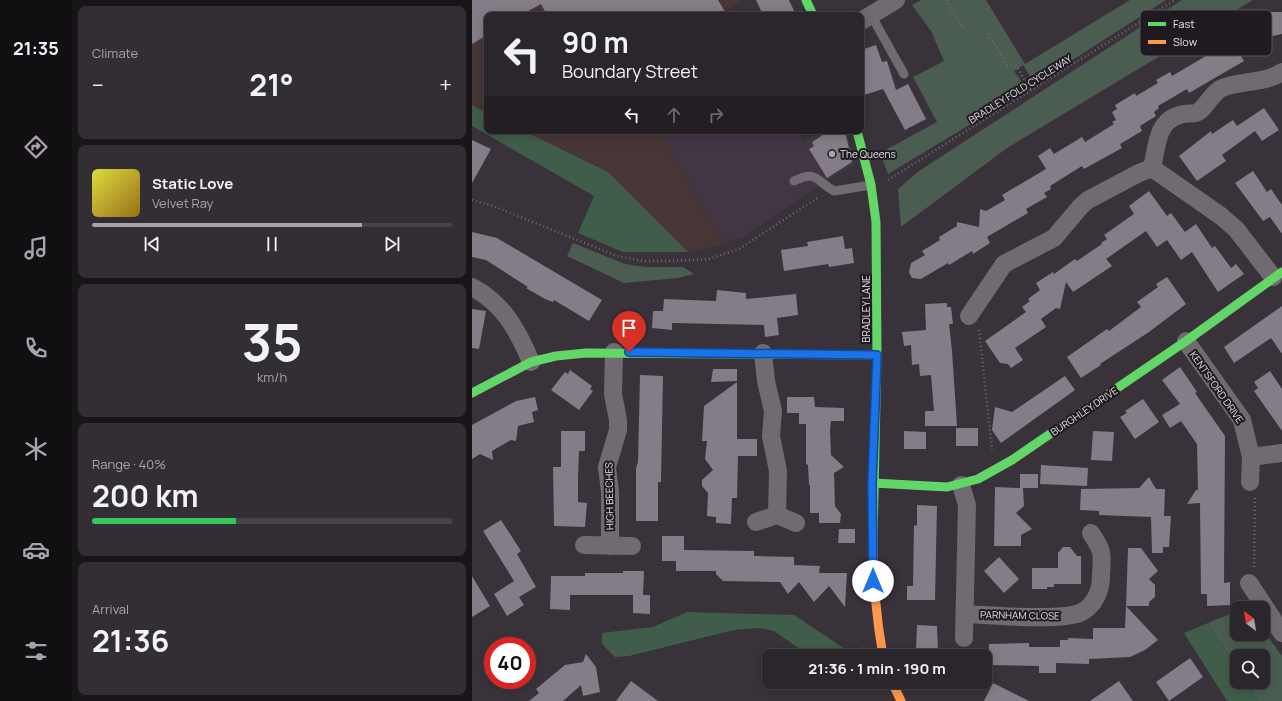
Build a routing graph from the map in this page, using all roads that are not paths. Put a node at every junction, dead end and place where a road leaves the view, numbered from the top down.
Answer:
1 (806, 0) edge
2 (896, 0) edge
3 (812, 12) edge
4 (866, 18) edge
5 (1282, 72) edge
6 (904, 74) dead end
7 (858, 134) edge
8 (1152, 168) junction
9 (794, 181) dead end
10 (871, 185) junction
11 (1278, 274) edge
12 (472, 287) edge
13 (971, 312) road end
14 (1186, 341) junction
15 (614, 352) junction
16 (763, 352) junction
17 (877, 355) junction
18 (531, 362) junction
19 (472, 393) edge
20 (1282, 454) edge
21 (1251, 457) junction
22 (1250, 482) road end
23 (872, 483) junction
24 (962, 485) junction
25 (777, 516) junction
26 (756, 522) dead end
27 (796, 523) dead end
28 (1091, 533) dead end
29 (584, 545) dead end
30 (610, 546) junction
31 (632, 546) dead end
32 (1249, 583) road end
33 (1259, 601) edge
34 (966, 614) junction
35 (1270, 617) edge
36 (1282, 633) edge
37 (964, 638) dead end
38 (882, 649) edge
39 (895, 689) edge
40 (901, 701) edge

1 - 3 street
2 - 4 street
4 - 6 lane
5 - 8 street
7 - 10 street, BRADLEY LANE
8 - 11 street, BURGHLEY DRIVE
8 - 13 street
9 - 10 lane
10 - 17 street, BRADLEY LANE
11 - 14 street, BURGHLEY DRIVE
12 - 18 street
14 - 21 street, KENTSFORD DRIVE
14 - 24 street, BURGHLEY DRIVE
15 - 16 street
15 - 18 street
15 - 30 street, HIGH BEECHES
16 - 17 street
16 - 25 street
17 - 23 street, BRADLEY LANE
18 - 19 street
20 - 21 street
21 - 22 street, KENTSFORD DRIVE
23 - 24 street, BURGHLEY DRIVE
23 - 38 street, BRADLEY LANE
24 - 34 street, PARNHAM CLOSE
25 - 26 street
25 - 27 street
28 - 34 street, PARNHAM CLOSE
29 - 30 street
30 - 31 street
32 - 33 street
34 - 37 street, PARNHAM CLOSE
35 - 36 street
39 - 40 street

